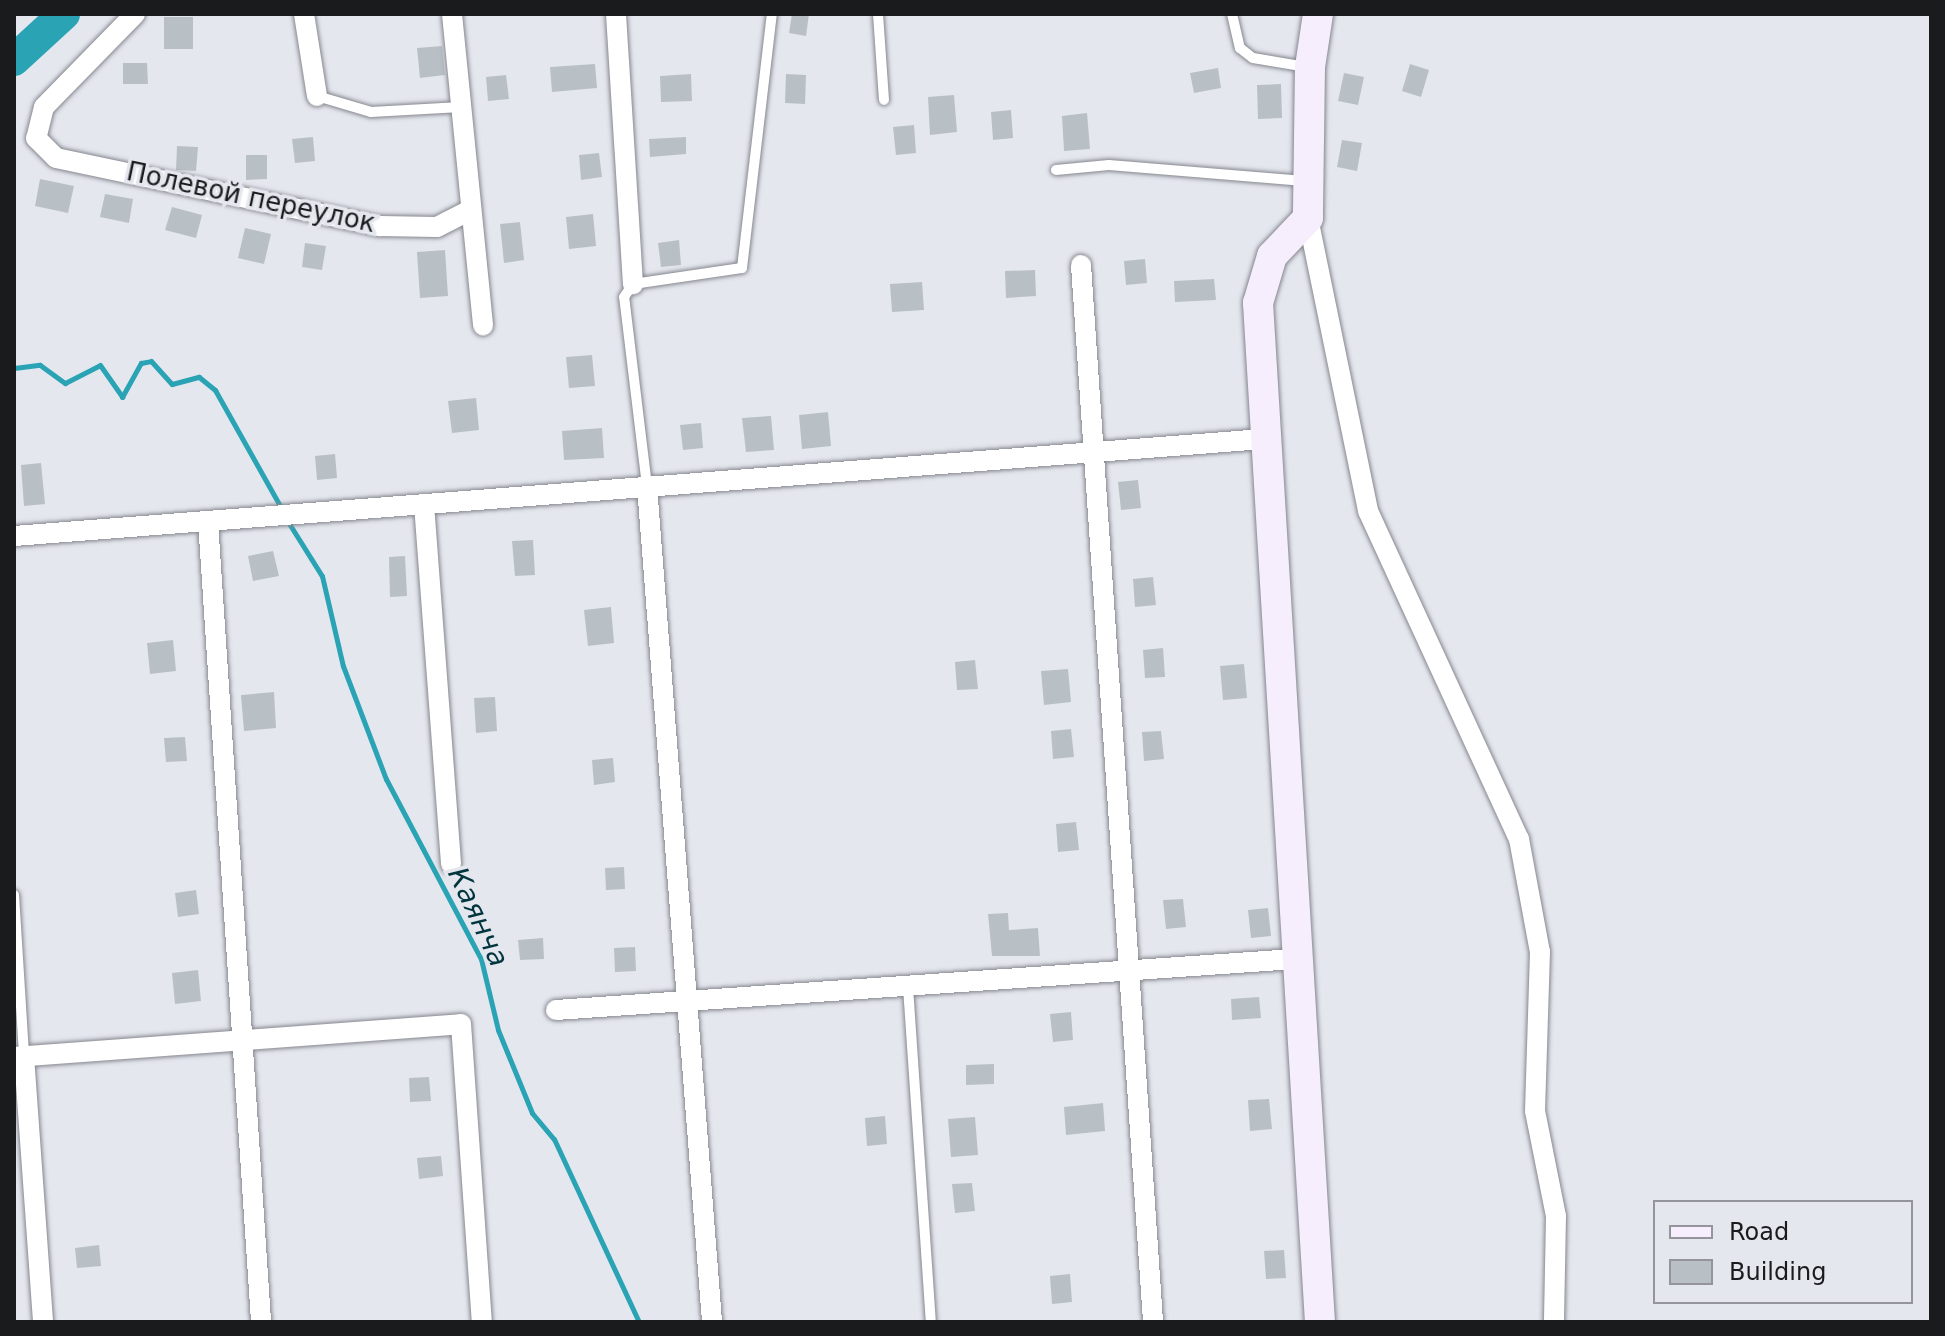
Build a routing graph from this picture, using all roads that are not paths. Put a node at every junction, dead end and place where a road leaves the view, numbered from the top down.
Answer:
1 (135, 14) edge
2 (304, 14) edge
3 (452, 14) edge
4 (616, 14) edge
5 (772, 14) edge
6 (878, 14) edge
7 (1232, 14) edge
8 (1318, 14) edge
9 (1310, 68) junction
10 (317, 96) joint
11 (884, 100) dead end
12 (461, 107) junction
13 (1056, 170) dead end
14 (1306, 181) junction
15 (471, 210) junction
16 (1308, 218) junction
17 (1081, 265) dead end
18 (633, 284) junction
19 (483, 325) dead end
20 (1264, 439) junction
21 (1089, 452) junction
22 (647, 486) junction
23 (424, 504) junction
24 (208, 521) junction
25 (14, 536) edge
26 (451, 864) dead end
27 (14, 895) edge
28 (1294, 959) junction
29 (1125, 972) junction
30 (908, 987) junction
31 (686, 1001) junction
32 (556, 1010) dead end
33 (240, 1040) junction
34 (19, 1057) edge
35 (43, 1322) edge
36 (261, 1322) edge
37 (482, 1322) edge
38 (712, 1322) edge
39 (931, 1322) edge
40 (1153, 1322) edge
41 (1320, 1322) edge
42 (1554, 1322) edge

1 - 15 street, Полевой переулок
2 - 10 street
3 - 12 street
4 - 18 street
5 - 18 lane
6 - 11 lane
7 - 9 lane
8 - 9 street
9 - 14 street
10 - 12 lane
12 - 15 street
13 - 14 lane
14 - 16 street
15 - 19 street
16 - 20 street
16 - 42 street
17 - 21 street
18 - 22 lane
20 - 21 street
20 - 28 street
21 - 22 street
21 - 29 street
22 - 23 street
22 - 31 street
23 - 24 street
23 - 26 street
24 - 25 street
24 - 33 street
27 - 34 lane
28 - 29 street
28 - 41 street
29 - 30 street
29 - 40 street
30 - 31 street
30 - 39 lane
31 - 32 street
31 - 38 street
33 - 34 street
33 - 36 street
33 - 37 street
34 - 35 street

